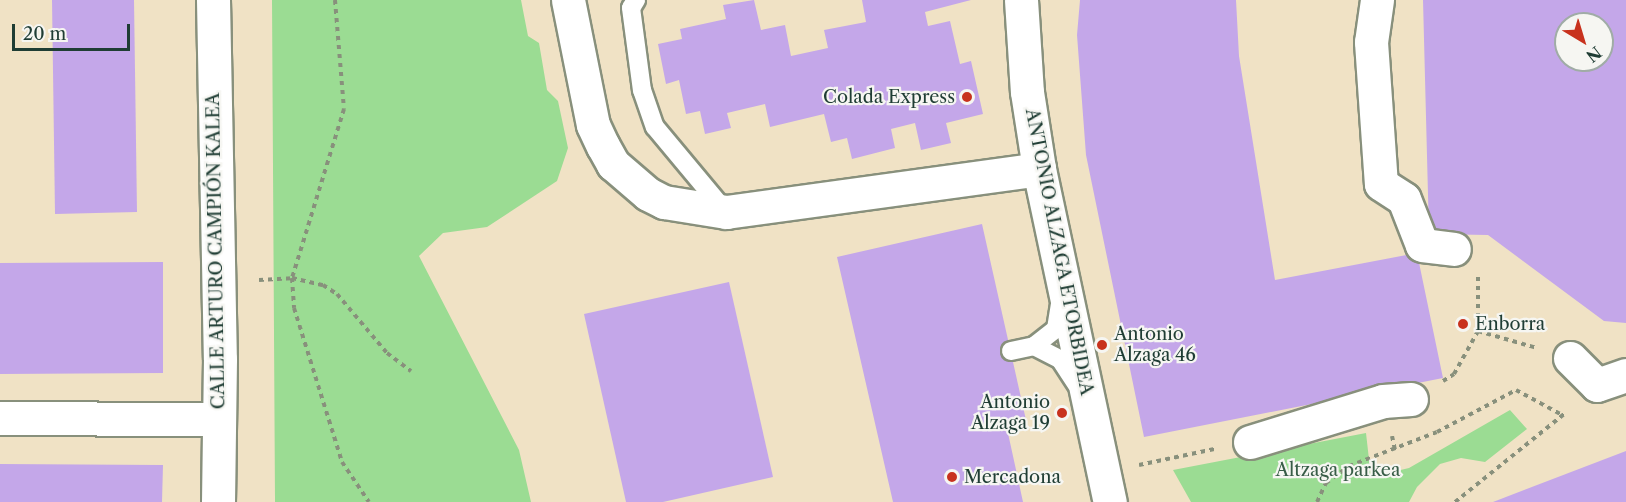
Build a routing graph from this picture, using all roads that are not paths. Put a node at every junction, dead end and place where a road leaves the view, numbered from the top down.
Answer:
1 (213, 0) edge
2 (568, 0) edge
3 (636, 0) edge
4 (1021, 0) edge
5 (1377, 0) edge
6 (1040, 169) junction
7 (726, 212) junction
8 (1055, 233) junction
9 (1454, 249) road end
10 (1034, 346) junction
11 (1011, 351) dead end
12 (1570, 358) road end
13 (1612, 380) edge
14 (1411, 399) road end
15 (0, 418) edge
16 (219, 419) junction
17 (1097, 442) junction
18 (1250, 442) road end
19 (218, 502) edge
20 (1110, 502) edge

1 - 16 street, CALLE ARTURO CAMPIÓN KALEA
2 - 7 street
3 - 7 lane
4 - 6 street, ANTONIO ALZAGA ETORBIDEA
5 - 9 street
6 - 7 street
6 - 8 street, ANTONIO ALZAGA ETORBIDEA
8 - 10 lane
8 - 17 street, ANTONIO ALZAGA ETORBIDEA
10 - 11 lane
10 - 17 lane
12 - 13 street
14 - 18 street
15 - 16 street
16 - 19 street, CALLE ARTURO CAMPIÓN KALEA
17 - 20 street, ANTONIO ALZAGA ETORBIDEA

